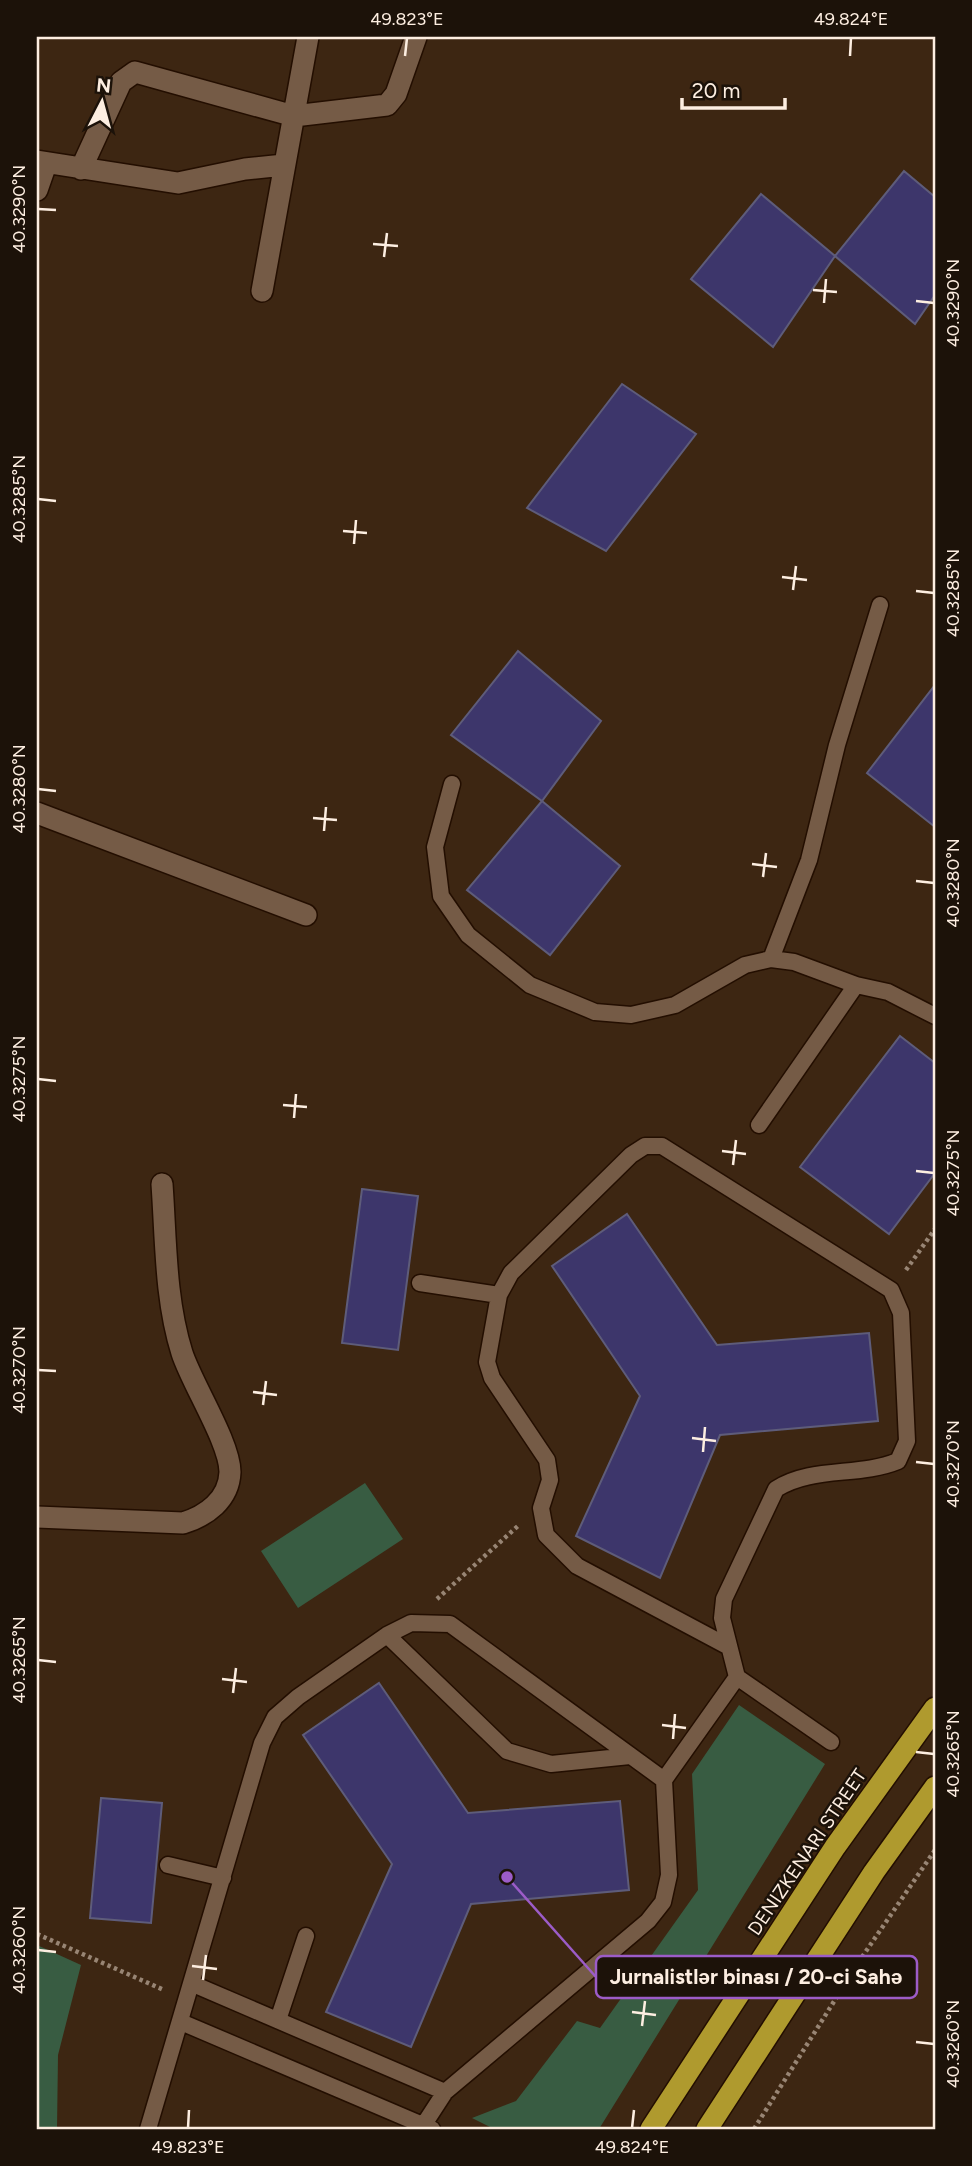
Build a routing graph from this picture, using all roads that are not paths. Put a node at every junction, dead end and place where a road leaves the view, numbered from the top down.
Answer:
1 (308, 37) edge
2 (416, 37) edge
3 (294, 116) junction
4 (41, 163) edge
5 (284, 165) junction
6 (82, 169) junction
7 (37, 190) edge
8 (262, 291) dead end
9 (880, 605) dead end
10 (452, 784) dead end
11 (37, 813) edge
12 (306, 915) dead end
13 (771, 959) junction
14 (856, 985) junction
15 (935, 1016) edge
16 (758, 1125) dead end
17 (162, 1184) dead end
18 (420, 1283) dead end
19 (499, 1296) junction
20 (37, 1517) edge
21 (387, 1635) junction
22 (729, 1647) junction
23 (737, 1677) junction
24 (935, 1708) edge
25 (831, 1742) dead end
26 (630, 1756) junction
27 (664, 1780) junction
28 (935, 1787) edge
29 (168, 1865) dead end
30 (223, 1878) junction
31 (306, 1936) dead end
32 (193, 1984) junction
33 (278, 2020) junction
34 (181, 2022) junction
35 (445, 2092) junction
36 (426, 2128) edge
37 (148, 2129) edge
38 (651, 2129) edge
39 (707, 2129) edge

1 - 3 street
2 - 3 street
3 - 5 street
3 - 6 street
4 - 6 street
4 - 7 street
5 - 6 street
5 - 8 street
9 - 13 lane
10 - 13 lane
11 - 12 street
13 - 14 lane
14 - 15 lane
14 - 16 lane
17 - 20 street
18 - 19 lane
19 - 22 lane
19 - 22 lane
21 - 26 lane
21 - 26 lane
21 - 30 lane
22 - 23 lane
23 - 25 lane
23 - 27 lane
24 - 38 highway, DENIZKENARI STREET
26 - 27 lane
27 - 35 lane
28 - 39 highway
29 - 30 lane
30 - 32 lane
31 - 33 lane
32 - 33 lane
32 - 34 lane
33 - 35 lane
34 - 36 lane
34 - 37 lane
35 - 36 lane

